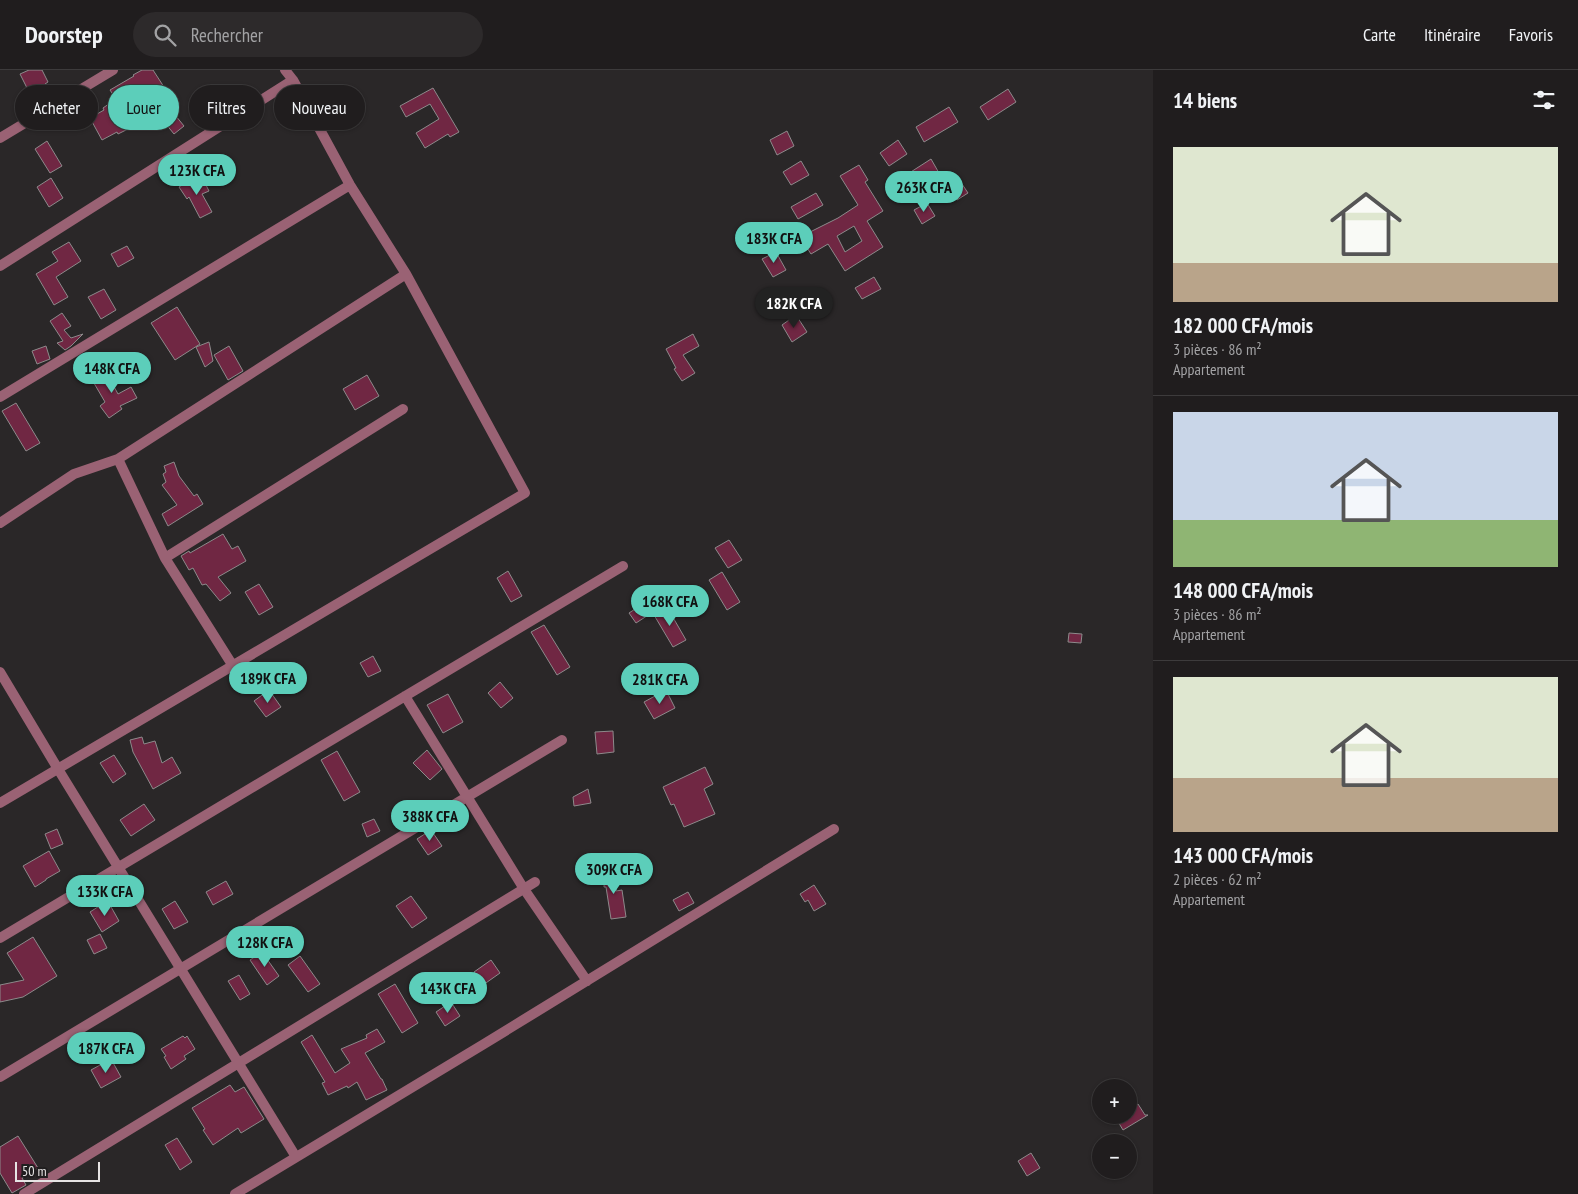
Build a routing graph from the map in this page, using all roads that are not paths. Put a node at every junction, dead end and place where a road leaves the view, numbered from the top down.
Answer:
1 (113, 70) edge
2 (285, 70) edge
3 (293, 80) junction
4 (0, 138) edge
5 (350, 185) junction
6 (0, 266) edge
7 (406, 274) junction
8 (0, 397) edge
9 (402, 409) dead end
10 (118, 459) junction
11 (0, 522) edge
12 (164, 558) junction
13 (622, 566) dead end
14 (233, 666) junction
15 (0, 672) edge
16 (405, 696) junction
17 (562, 740) dead end
18 (58, 769) junction
19 (467, 797) junction
20 (0, 803) edge
21 (834, 829) dead end
22 (118, 868) junction
23 (535, 882) dead end
24 (524, 889) junction
25 (0, 938) edge
26 (180, 969) junction
27 (587, 981) junction
28 (238, 1063) junction
29 (0, 1077) edge
30 (296, 1157) junction
31 (24, 1194) edge
32 (235, 1194) edge

1 - 4 street
2 - 3 street
3 - 5 street
3 - 6 street
5 - 7 street
5 - 8 street
7 - 10 street
7 - 14 street
9 - 12 street
10 - 11 street
10 - 12 street
12 - 14 street
13 - 16 street
14 - 18 street
15 - 18 street
16 - 19 street
16 - 22 street
17 - 19 street
18 - 20 street
18 - 22 street
19 - 24 street
19 - 26 street
21 - 27 street
22 - 25 street
22 - 26 street
23 - 24 street
24 - 27 street
24 - 28 street
26 - 28 street
26 - 29 street
27 - 30 street
28 - 30 street
28 - 31 street
30 - 32 street

